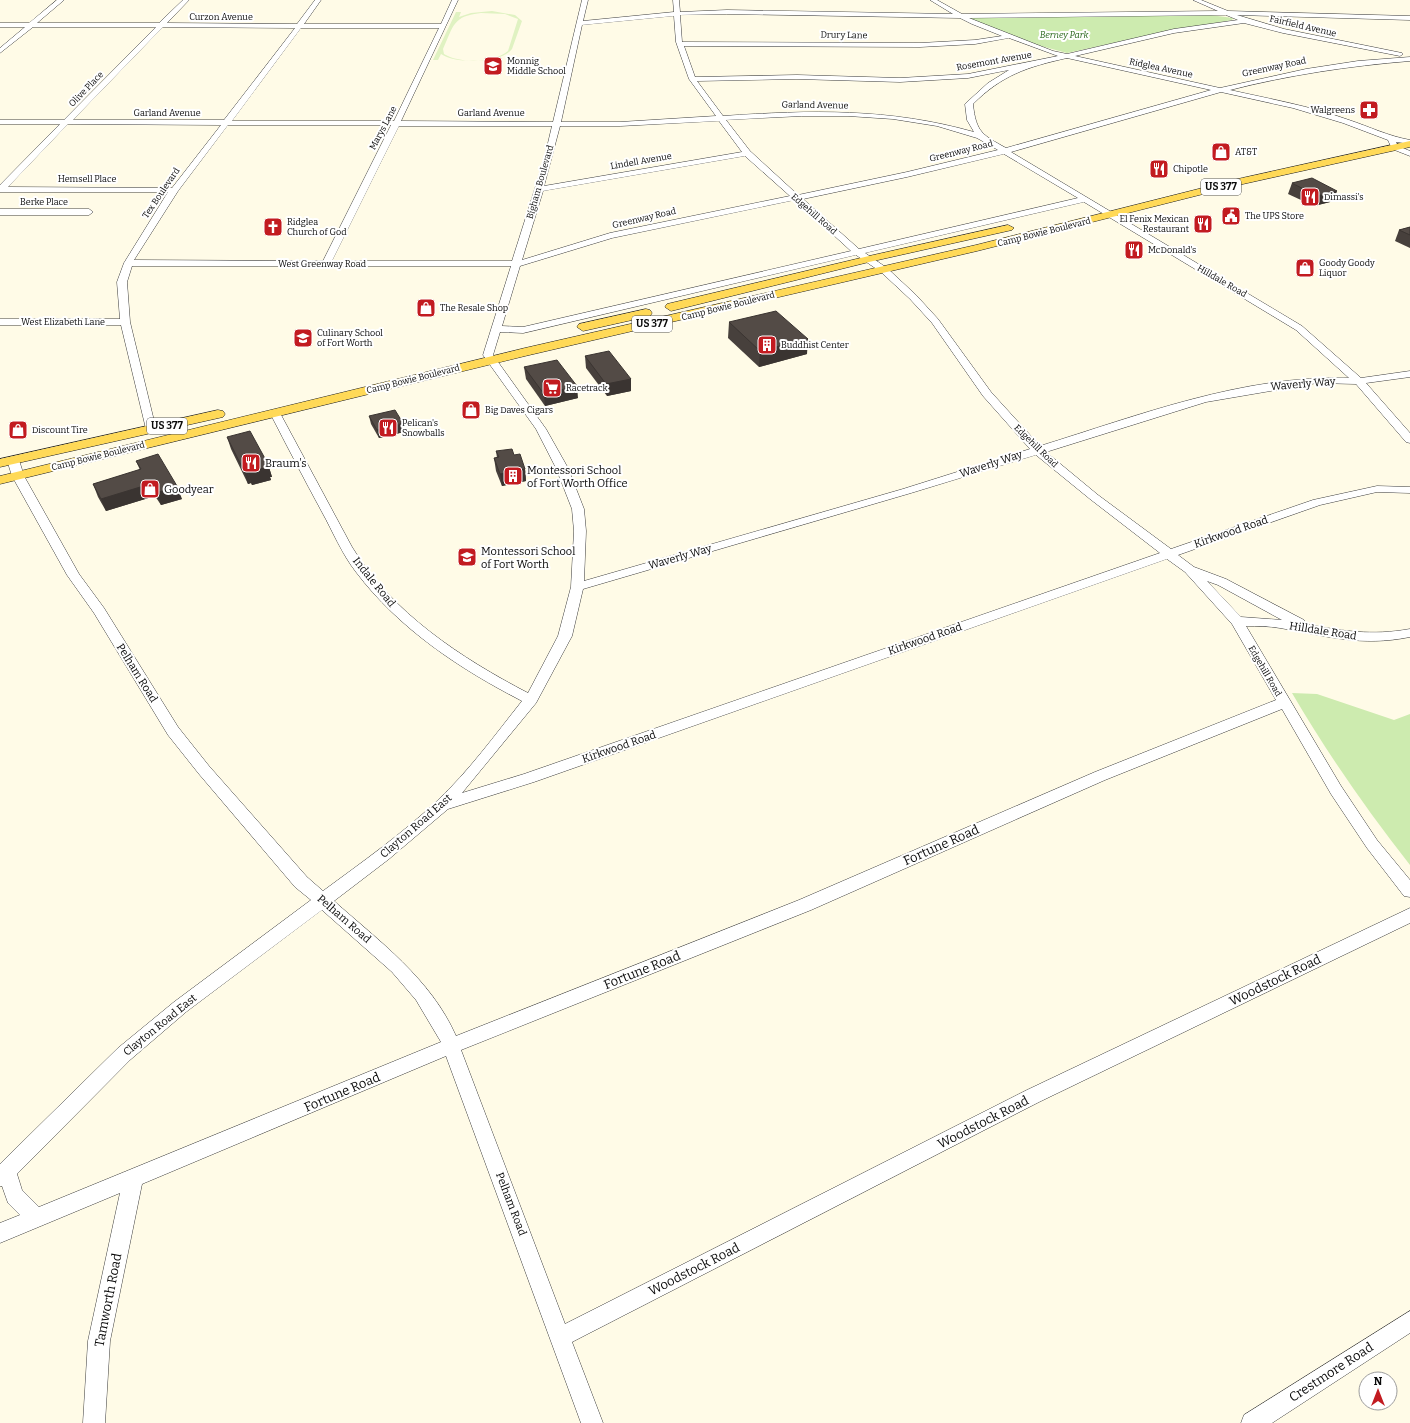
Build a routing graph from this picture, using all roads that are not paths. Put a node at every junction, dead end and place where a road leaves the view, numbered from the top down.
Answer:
1 (61, 0) edge
2 (186, 0) edge
3 (318, 0) edge
4 (455, 0) edge
5 (585, 0) edge
6 (676, 0) edge
7 (933, 0) edge
8 (1196, 0) edge
9 (677, 13) junction
10 (1228, 14) junction
11 (1295, 14) junction
12 (959, 16) junction
13 (1410, 18) edge
14 (1246, 21) junction
15 (580, 23) junction
16 (0, 25) edge
17 (32, 25) junction
18 (160, 26) junction
19 (298, 26) junction
20 (442, 26) junction
21 (1008, 37) junction
22 (680, 44) junction
23 (0, 52) edge
24 (1065, 55) junction
25 (1410, 55) edge
26 (1410, 59) edge
27 (1031, 64) junction
28 (692, 79) junction
29 (1219, 90) junction
30 (722, 119) junction
31 (0, 122) edge
32 (66, 123) junction
33 (224, 123) junction
34 (396, 123) junction
35 (556, 123) junction
36 (1410, 134) edge
37 (980, 136) junction
38 (1393, 143) junction
39 (1410, 143) edge
40 (1004, 151) junction
41 (747, 154) junction
42 (1410, 154) edge
43 (1268, 167) junction
44 (1242, 181) junction
45 (0, 189) edge
46 (539, 189) junction
47 (174, 190) junction
48 (795, 198) junction
49 (1086, 199) junction
50 (1100, 208) junction
51 (0, 212) edge
52 (89, 212) dead end
53 (1112, 215) junction
54 (857, 252) junction
55 (869, 259) junction
56 (128, 263) junction
57 (326, 264) junction
58 (516, 264) junction
59 (884, 270) junction
60 (683, 304) junction
61 (694, 315) junction
62 (0, 322) edge
63 (125, 322) junction
64 (496, 329) junction
65 (490, 355) junction
66 (1410, 374) edge
67 (1359, 381) junction
68 (272, 407) junction
69 (153, 436) junction
70 (1410, 440) edge
71 (1037, 450) junction
72 (6, 462) edge
73 (18, 476) junction
74 (0, 480) edge
75 (1410, 490) edge
76 (1168, 554) junction
77 (1189, 569) junction
78 (577, 588) junction
79 (1236, 621) junction
80 (1310, 629) junction
81 (1410, 633) edge
82 (531, 700) junction
83 (1283, 703) junction
84 (443, 805) junction
85 (1410, 891) edge
86 (323, 901) junction
87 (1410, 915) edge
88 (451, 1046) junction
89 (3, 1174) edge
90 (133, 1179) junction
91 (35, 1217) junction
92 (0, 1233) edge
93 (1410, 1321) edge
94 (561, 1337) junction
95 (94, 1423) edge
96 (592, 1423) edge
97 (1252, 1423) edge

1 - 17 street
2 - 18 street, Olive Place
3 - 19 street, Tex Boulevard
4 - 20 street, Marys Lane
5 - 15 street, Bigham Boulevard
6 - 9 street, Edgehill Road
7 - 12 street, Ridglea Avenue
8 - 10 street, Fairfield Avenue
9 - 12 street
9 - 15 street
9 - 22 street, Edgehill Road
10 - 11 street
10 - 12 street
10 - 14 street, Fairfield Avenue
11 - 13 street
11 - 14 street, Rosemont Avenue
12 - 21 street, Ridglea Avenue
14 - 24 street, Rosemont Avenue
14 - 25 street, Fairfield Avenue
15 - 35 street, Bigham Boulevard
16 - 17 street, Curzon Avenue
17 - 18 street, Curzon Avenue
17 - 23 street
18 - 19 street, Curzon Avenue
18 - 32 street, Olive Place
19 - 20 street, Curzon Avenue
19 - 33 street, Tex Boulevard
20 - 34 street, Marys Lane
21 - 22 street, Drury Lane
21 - 24 street, Ridglea Avenue
22 - 28 street, Edgehill Road
24 - 27 street, Rosemont Avenue
24 - 29 street, Ridglea Avenue
26 - 29 street, Greenway Road
27 - 28 street, Rosemont Avenue
27 - 37 street, Hilldale Road
28 - 30 street, Edgehill Road
29 - 38 street, Ridglea Avenue
29 - 40 street, Greenway Road
30 - 35 street, Garland Avenue
30 - 37 street, Garland Avenue
30 - 41 street, Edgehill Road
31 - 32 street, Garland Avenue
32 - 33 street, Garland Avenue
32 - 45 street, Olive Place
33 - 34 street, Garland Avenue
33 - 47 street, Tex Boulevard
34 - 35 street, Garland Avenue
34 - 57 street, Marys Lane
35 - 46 street, Bigham Boulevard
36 - 38 main road, Camp Bowie Boulevard / US 377
37 - 40 street, Hilldale Road
38 - 39 main road, Camp Bowie Boulevard / US 377
38 - 42 street, Ridglea Avenue
38 - 43 main road, Camp Bowie Boulevard / US 377
38 - 44 main road, Camp Bowie Boulevard / US 377
40 - 48 street, Greenway Road
40 - 49 street, Hilldale Road
41 - 46 street, Lindell Avenue
41 - 48 street, Edgehill Road
43 - 44 main road
43 - 50 main road, Camp Bowie Boulevard / US 377
44 - 53 main road, Camp Bowie Boulevard / US 377
45 - 47 street, Hemsell Place
46 - 58 street, Bigham Boulevard
47 - 56 street, Tex Boulevard
48 - 54 street, Edgehill Road
48 - 58 street, Greenway Road
49 - 50 street, Hilldale Road
49 - 54 street
50 - 53 street, Hilldale Road
50 - 55 main road, Camp Bowie Boulevard / US 377
51 - 52 street, Berke Place
53 - 59 main road, Camp Bowie Boulevard / US 377
53 - 67 street, Hilldale Road
54 - 55 street, Edgehill Road
54 - 64 street
55 - 59 street, Edgehill Road
55 - 60 main road, Camp Bowie Boulevard / US 377
56 - 57 street, West Greenway Road
56 - 63 street, Tex Boulevard
57 - 58 street, West Greenway Road
58 - 64 street, Bigham Boulevard
59 - 61 main road, Camp Bowie Boulevard / US 377
59 - 71 street, Edgehill Road
60 - 61 main road
60 - 65 main road, Camp Bowie Boulevard / US 377
61 - 65 main road, Camp Bowie Boulevard / US 377
62 - 63 street, West Elizabeth Lane
63 - 69 street, Tex Boulevard
64 - 65 street, Bigham Boulevard
65 - 68 main road, Camp Bowie Boulevard / US 377
65 - 78 street, Clayton Road East
66 - 67 street, Waverly Way
67 - 70 street, Hilldale Road
67 - 71 street, Waverly Way
68 - 69 main road, Camp Bowie Boulevard / US 377
68 - 82 street, Indale Road
69 - 72 main road, Camp Bowie Boulevard / US 377
69 - 73 main road, Camp Bowie Boulevard / US 377
71 - 76 street, Edgehill Road
71 - 78 street, Waverly Way
72 - 73 street, Pelham Road
73 - 74 main road, Camp Bowie Boulevard / US 377
73 - 86 street, Pelham Road
75 - 76 street, Kirkwood Road
76 - 77 street, Edgehill Road
76 - 84 street, Kirkwood Road
77 - 79 street, Edgehill Road
77 - 80 street
78 - 82 street, Clayton Road East
79 - 80 street, Hilldale Road
79 - 83 street, Edgehill Road
80 - 81 street, Hilldale Road
82 - 84 street, Clayton Road East
83 - 85 street, Edgehill Road
83 - 88 street, Fortune Road
84 - 86 street, Clayton Road East
86 - 88 street, Pelham Road
86 - 89 street, Clayton Road East
87 - 94 street, Woodstock Road
88 - 90 street, Fortune Road
88 - 94 street, Pelham Road
89 - 91 street
90 - 91 street, Fortune Road
90 - 95 street, Tamworth Road
91 - 92 street, Fortune Road
93 - 97 street, Crestmore Road
94 - 96 street, Pelham Road

